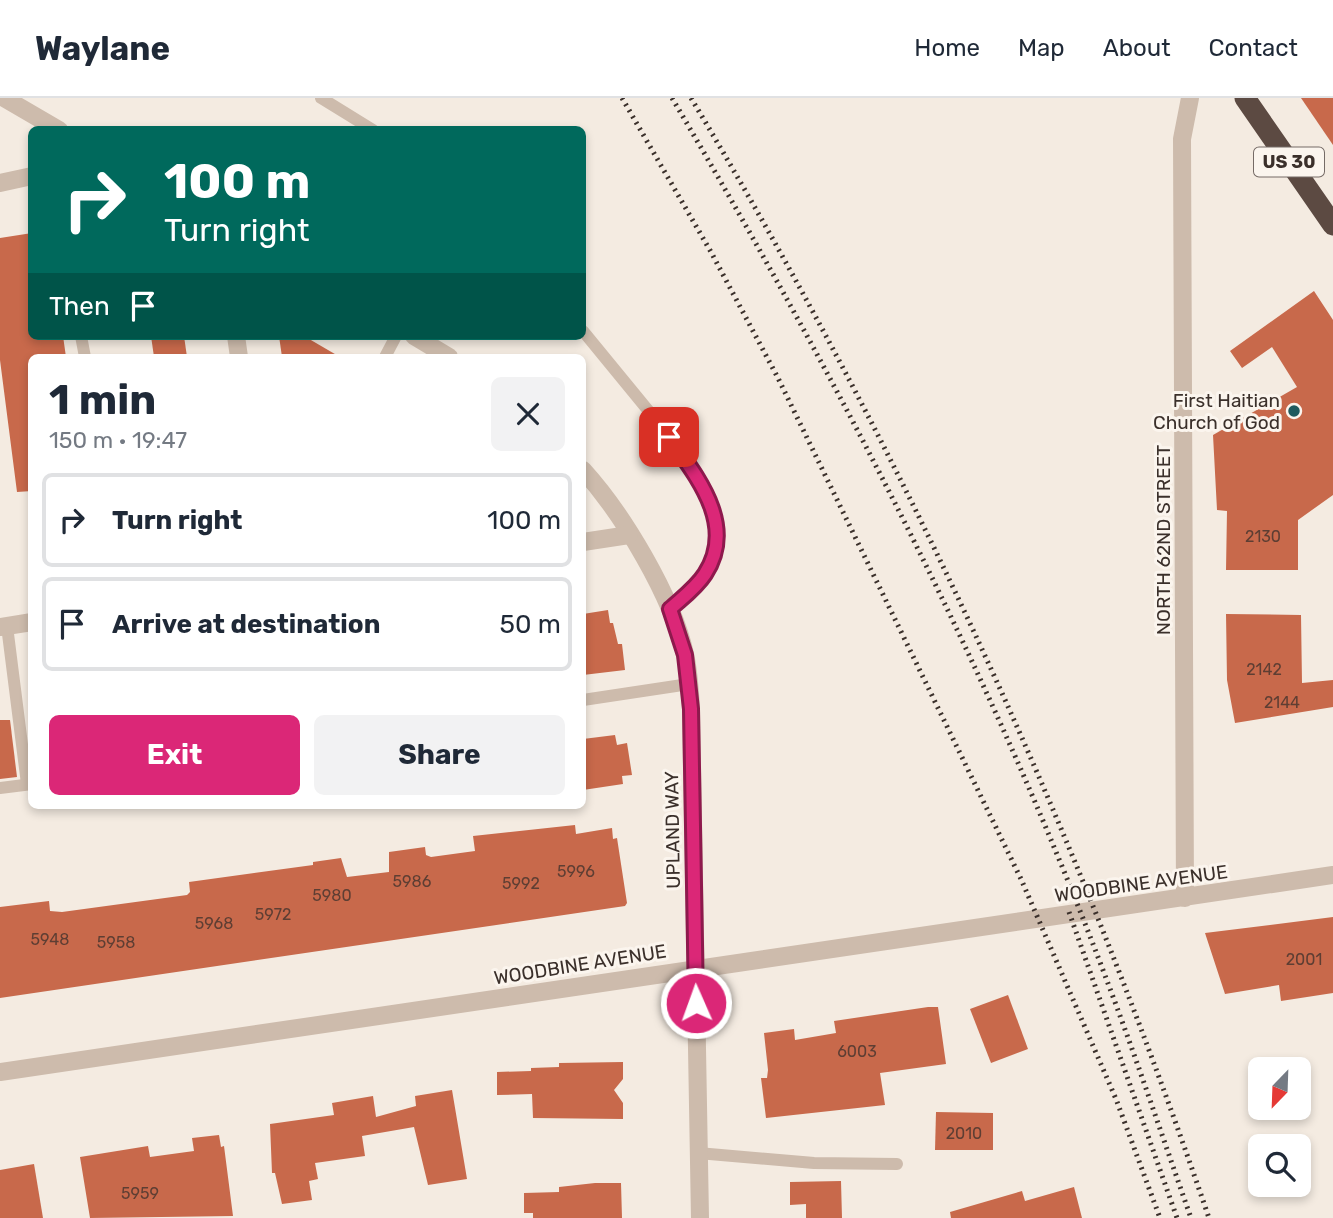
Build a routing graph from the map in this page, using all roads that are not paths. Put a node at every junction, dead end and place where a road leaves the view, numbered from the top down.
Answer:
1 (4, 98) edge
2 (321, 98) edge
3 (1190, 98) edge
4 (1245, 98) edge
5 (52, 126) edge
6 (366, 126) edge
7 (28, 177) edge
8 (0, 183) edge
9 (1333, 225) edge
10 (586, 335) edge
11 (421, 340) edge
12 (444, 354) edge
13 (586, 474) edge
14 (629, 535) junction
15 (586, 542) edge
16 (670, 609) junction
17 (28, 623) edge
18 (4, 626) edge
19 (689, 684) junction
20 (586, 700) edge
21 (28, 778) edge
22 (28, 784) edge
23 (0, 788) edge
24 (1333, 875) edge
25 (1185, 898) junction
26 (695, 968) junction
27 (0, 1072) edge
28 (698, 1153) junction
29 (897, 1164) dead end
30 (700, 1218) edge

1 - 5 street
2 - 6 lane
3 - 25 street, NORTH 62ND STREET
4 - 9 highway, US 30
7 - 8 street
10 - 16 lane
11 - 12 street
13 - 14 street, UPLAND WAY
14 - 15 street
14 - 16 street, UPLAND WAY
16 - 19 street, UPLAND WAY
17 - 18 street
18 - 21 lane
19 - 20 lane
19 - 26 street, UPLAND WAY
22 - 23 lane
24 - 25 street, WOODBINE AVENUE
25 - 26 street, WOODBINE AVENUE
26 - 27 street, WOODBINE AVENUE
26 - 28 street, UPLAND WAY
28 - 29 lane
28 - 30 street, UPLAND WAY

